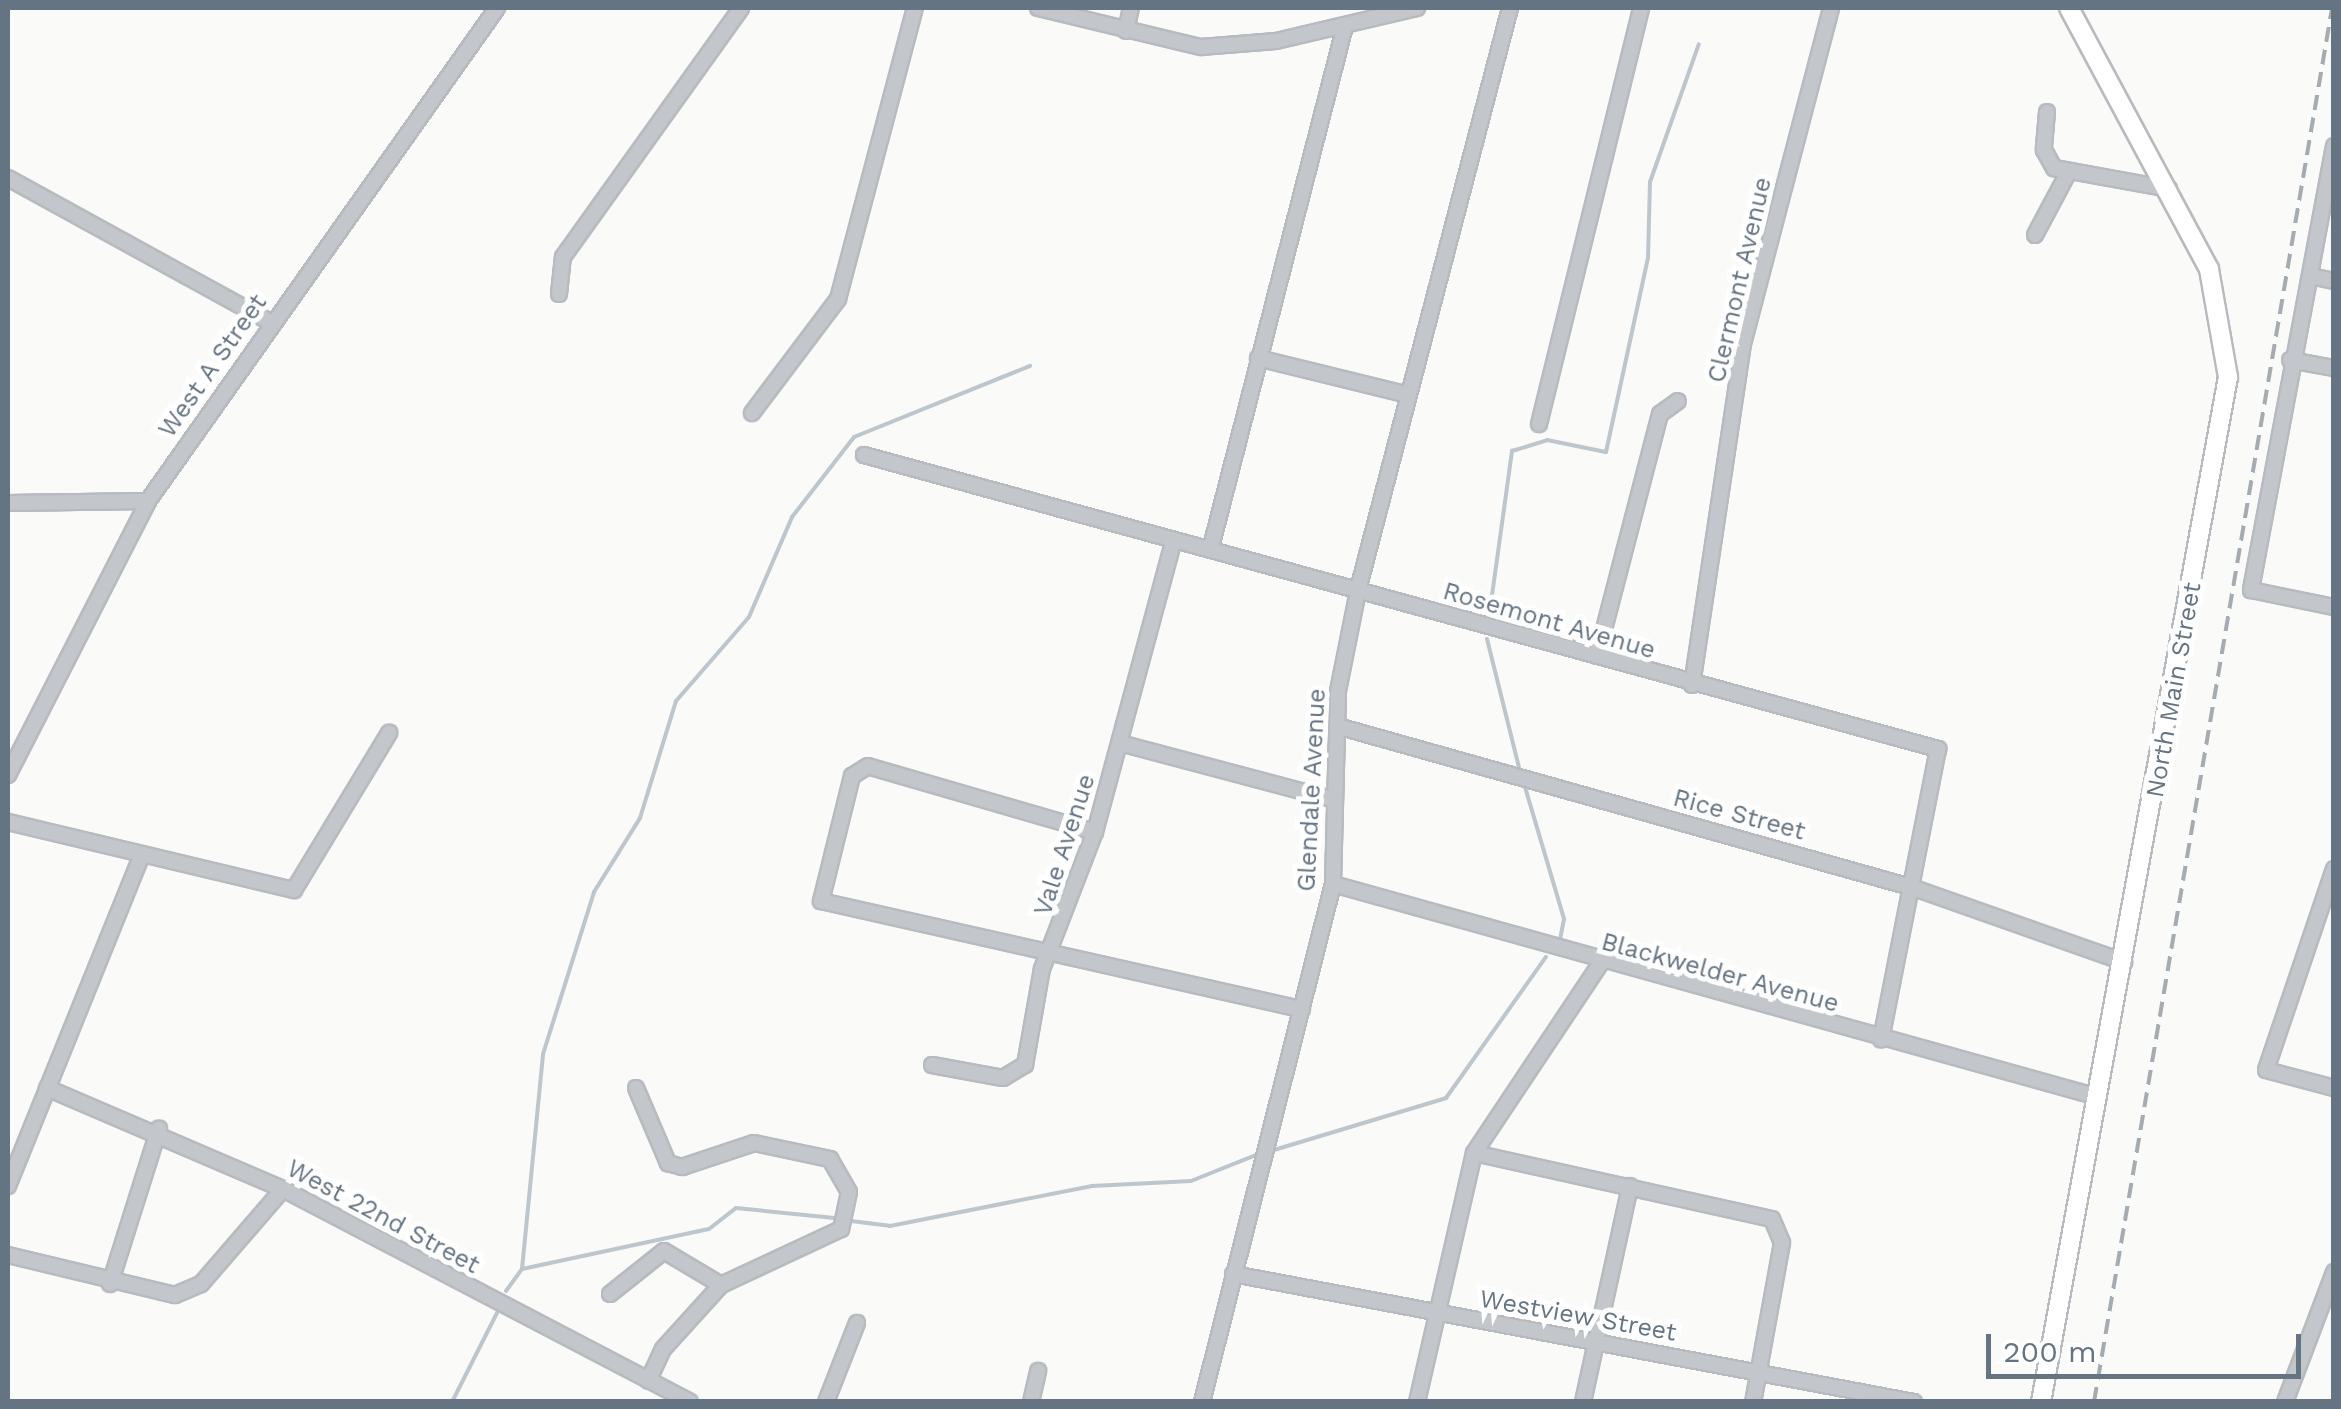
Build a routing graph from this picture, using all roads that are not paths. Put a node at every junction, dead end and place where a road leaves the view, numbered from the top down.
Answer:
1 (497, 8) edge
2 (742, 8) edge
3 (915, 8) edge
4 (1038, 8) edge
5 (1131, 8) edge
6 (1417, 8) edge
7 (1510, 8) edge
8 (1642, 8) edge
9 (1831, 8) edge
10 (2068, 8) edge
11 (1345, 26) junction
12 (1126, 31) junction
13 (2047, 112) dead end
14 (2334, 146) edge
15 (2069, 171) junction
16 (8, 178) edge
17 (2330, 187) edge
18 (2169, 189) junction
19 (2035, 235) dead end
20 (2315, 277) junction
21 (2334, 282) edge
22 (559, 294) dead end
23 (270, 322) junction
24 (1258, 358) junction
25 (2290, 360) junction
26 (2334, 368) edge
27 (1409, 395) junction
28 (1678, 401) dead end
29 (752, 413) dead end
30 (1539, 424) dead end
31 (864, 455) dead end
32 (148, 501) junction
33 (8, 503) edge
34 (1174, 540) junction
35 (1211, 547) junction
36 (1359, 586) junction
37 (2334, 607) edge
38 (1597, 656) junction
39 (1692, 685) junction
40 (1337, 726) junction
41 (389, 733) dead end
42 (1120, 743) junction
43 (8, 775) edge
44 (1332, 799) junction
45 (8, 822) edge
46 (1095, 832) junction
47 (142, 855) junction
48 (2334, 869) edge
49 (1333, 884) junction
50 (1914, 888) junction
51 (2327, 910) edge
52 (1052, 958) junction
53 (2124, 962) junction
54 (1600, 964) junction
55 (1302, 1009) junction
56 (1881, 1040) junction
57 (932, 1065) dead end
58 (47, 1088) junction
59 (636, 1088) dead end
60 (2334, 1088) edge
61 (2098, 1097) junction
62 (159, 1129) junction
63 (1474, 1154) junction
64 (8, 1186) edge
65 (1630, 1186) junction
66 (283, 1189) junction
67 (8, 1255) edge
68 (2334, 1272) edge
69 (1233, 1274) junction
70 (110, 1284) junction
71 (722, 1285) junction
72 (610, 1294) dead end
73 (1436, 1313) junction
74 (857, 1323) dead end
75 (1596, 1342) junction
76 (1038, 1372) dead end
77 (1760, 1372) junction
78 (648, 1381) junction
79 (690, 1402) edge
80 (826, 1402) edge
81 (1030, 1402) edge
82 (1202, 1402) edge
83 (1417, 1402) edge
84 (1583, 1402) edge
85 (1753, 1402) edge
86 (1914, 1402) edge
87 (2041, 1402) edge
88 (2285, 1402) edge

1 - 23 street, West A Street
2 - 22 street
3 - 29 street
4 - 12 street
5 - 12 street
6 - 11 street
7 - 27 street, Glendale Avenue
8 - 30 street
9 - 39 street, Clermont Avenue
10 - 18 main road, North Main Street
11 - 12 street
11 - 24 street
13 - 15 street
14 - 17 street
15 - 18 street
15 - 19 street
16 - 23 street
17 - 20 street
18 - 53 main road, North Main Street
20 - 21 street
20 - 25 street
23 - 32 street, West A Street
24 - 27 street
24 - 35 street
25 - 26 street
25 - 37 street
27 - 36 street, Glendale Avenue
28 - 38 street
31 - 34 street, Rosemont Avenue
32 - 33 street
32 - 43 street, West A Street
34 - 35 street, Rosemont Avenue
34 - 42 street, Vale Avenue
35 - 36 street, Rosemont Avenue
36 - 38 street, Rosemont Avenue
36 - 40 street, Glendale Avenue
38 - 39 street, Rosemont Avenue
39 - 50 street, Rosemont Avenue
40 - 44 street, Glendale Avenue
40 - 50 street, Rice Street
41 - 47 street
42 - 44 street
42 - 46 street, Vale Avenue
44 - 49 street, Glendale Avenue
45 - 47 street
46 - 52 street, Vale Avenue
46 - 52 street
47 - 58 street
48 - 51 street
49 - 54 street, Blackwelder Avenue
49 - 55 street, Glendale Avenue
50 - 53 street, Rice Street
50 - 56 street, Rosemont Avenue
51 - 60 street
52 - 55 street
52 - 57 street, Vale Avenue
53 - 61 main road, North Main Street
54 - 56 street, Blackwelder Avenue
54 - 63 street
55 - 69 street, Glendale Avenue
56 - 61 street, Blackwelder Avenue
58 - 62 street, West 22nd Street
58 - 64 street
59 - 71 street
61 - 87 main road, North Main Street
62 - 66 street, West 22nd Street
62 - 70 street
63 - 65 street
63 - 73 street
65 - 75 street
65 - 77 street
66 - 70 street
66 - 78 street, West 22nd Street
67 - 70 street
68 - 88 street
69 - 73 street, Westview Street
69 - 82 street, Glendale Avenue
71 - 72 street
71 - 78 street
73 - 75 street, Westview Street
73 - 83 street
74 - 80 street
75 - 77 street, Westview Street
75 - 84 street
76 - 81 street
77 - 85 street
77 - 86 street, Westview Street
78 - 79 street, West 22nd Street

